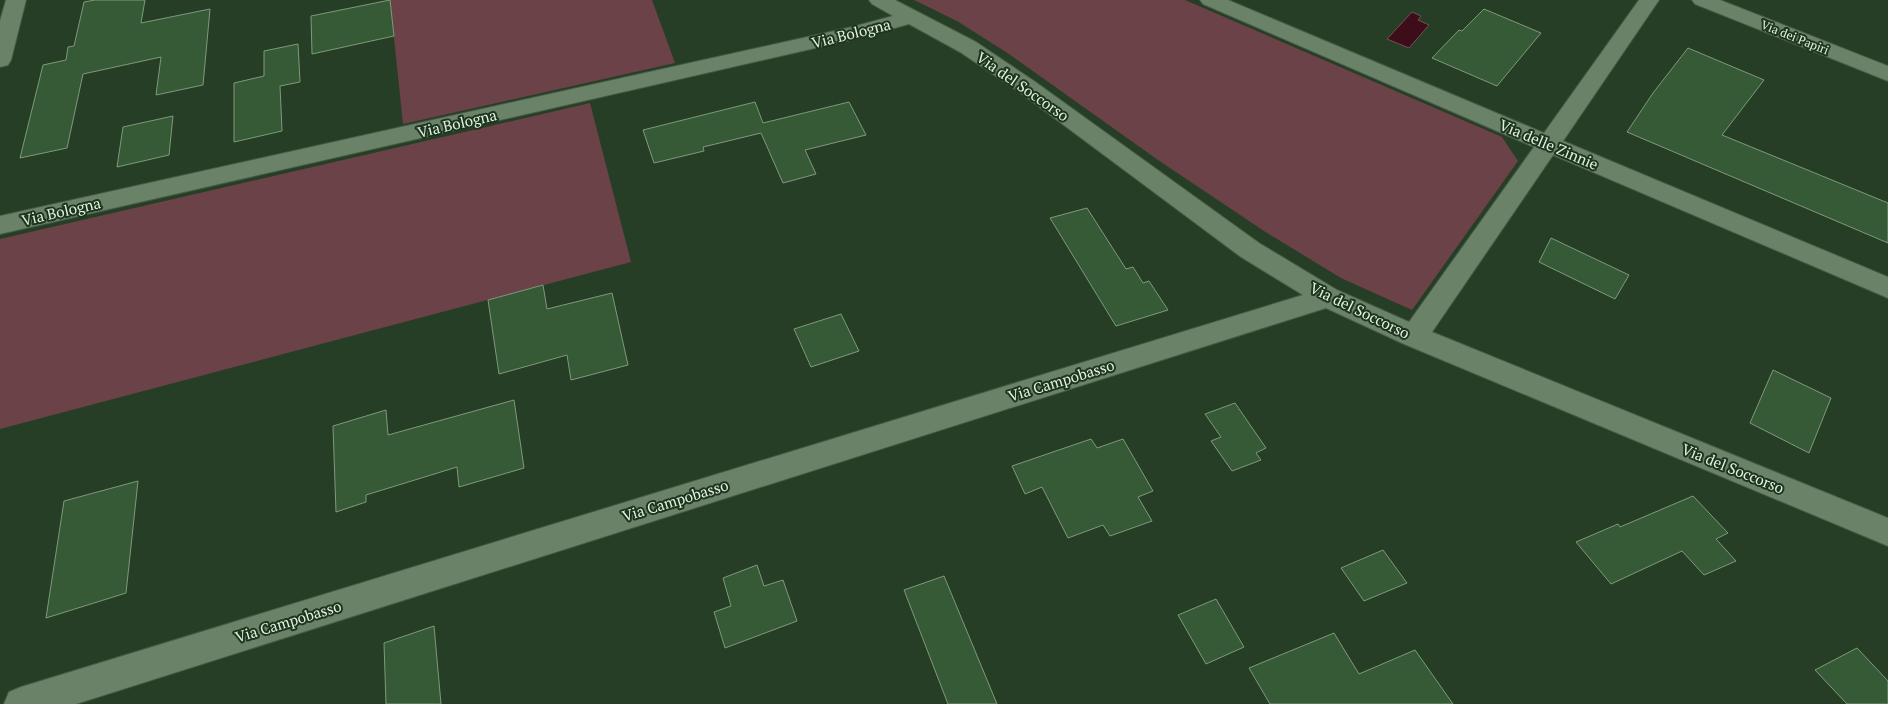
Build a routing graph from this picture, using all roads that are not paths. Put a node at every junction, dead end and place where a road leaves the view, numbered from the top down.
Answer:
1 (16, 0) edge
2 (879, 0) edge
3 (1210, 0) edge
4 (1649, 0) edge
5 (1702, 0) edge
6 (912, 16) junction
7 (0, 60) edge
8 (1888, 74) edge
9 (1548, 143) junction
10 (0, 225) edge
11 (1888, 288) edge
12 (1328, 297) junction
13 (1414, 336) junction
14 (1888, 532) edge
15 (21, 704) edge

1 - 7 street
2 - 6 street, Via del Soccorso
3 - 9 street, Via delle Zinnie
4 - 9 street
5 - 8 street, Via dei Papiri
6 - 10 street, Via Bologna
6 - 12 street, Via del Soccorso
9 - 11 street, Via delle Zinnie
9 - 13 street
12 - 13 street, Via del Soccorso
12 - 15 street, Via Campobasso
13 - 14 street, Via del Soccorso

